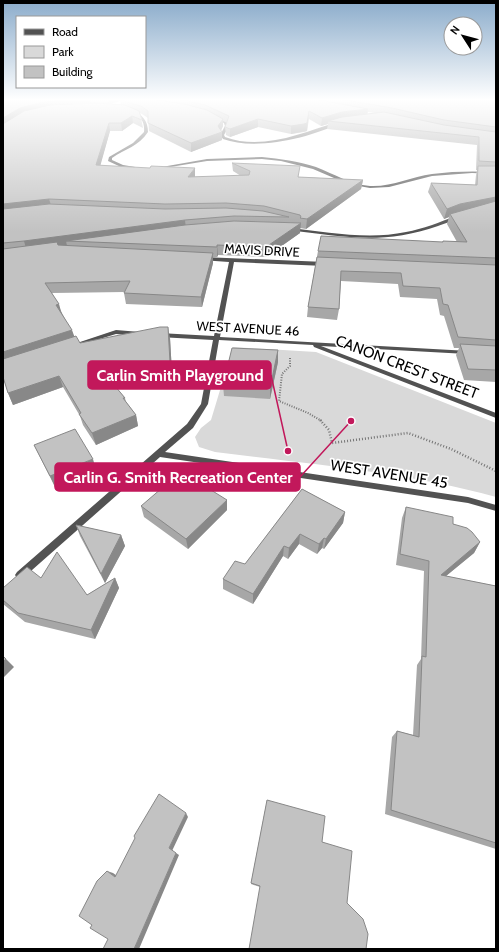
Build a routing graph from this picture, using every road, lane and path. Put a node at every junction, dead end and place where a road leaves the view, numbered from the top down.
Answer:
1 (136, 143) edge
2 (136, 168) edge
3 (154, 169) edge
4 (496, 172) edge
5 (466, 215) edge
6 (286, 223) edge
7 (283, 228) edge
8 (317, 232) junction
9 (193, 258) edge
10 (232, 260) junction
11 (333, 265) edge
12 (147, 334) edge
13 (154, 334) edge
14 (216, 338) junction
15 (290, 342) junction
16 (309, 343) junction
17 (70, 346) edge
18 (473, 352) edge
19 (496, 416) edge
20 (158, 454) junction
21 (496, 472) edge
22 (496, 508) edge
23 (15, 580) edge

1 - 2 street
3 - 4 street
5 - 8 street
6 - 8 street
7 - 8 street
9 - 10 street, MAVIS DRIVE
10 - 11 street, MAVIS DRIVE
10 - 14 street
12 - 17 street
13 - 14 street, WEST AVENUE 46
14 - 15 street, WEST AVENUE 46
14 - 20 street
15 - 16 street, WEST AVENUE 46
15 - 21 path
16 - 18 street, WEST AVENUE 46
16 - 19 street, CANON CREST STREET
20 - 22 street, WEST AVENUE 45
20 - 23 street

